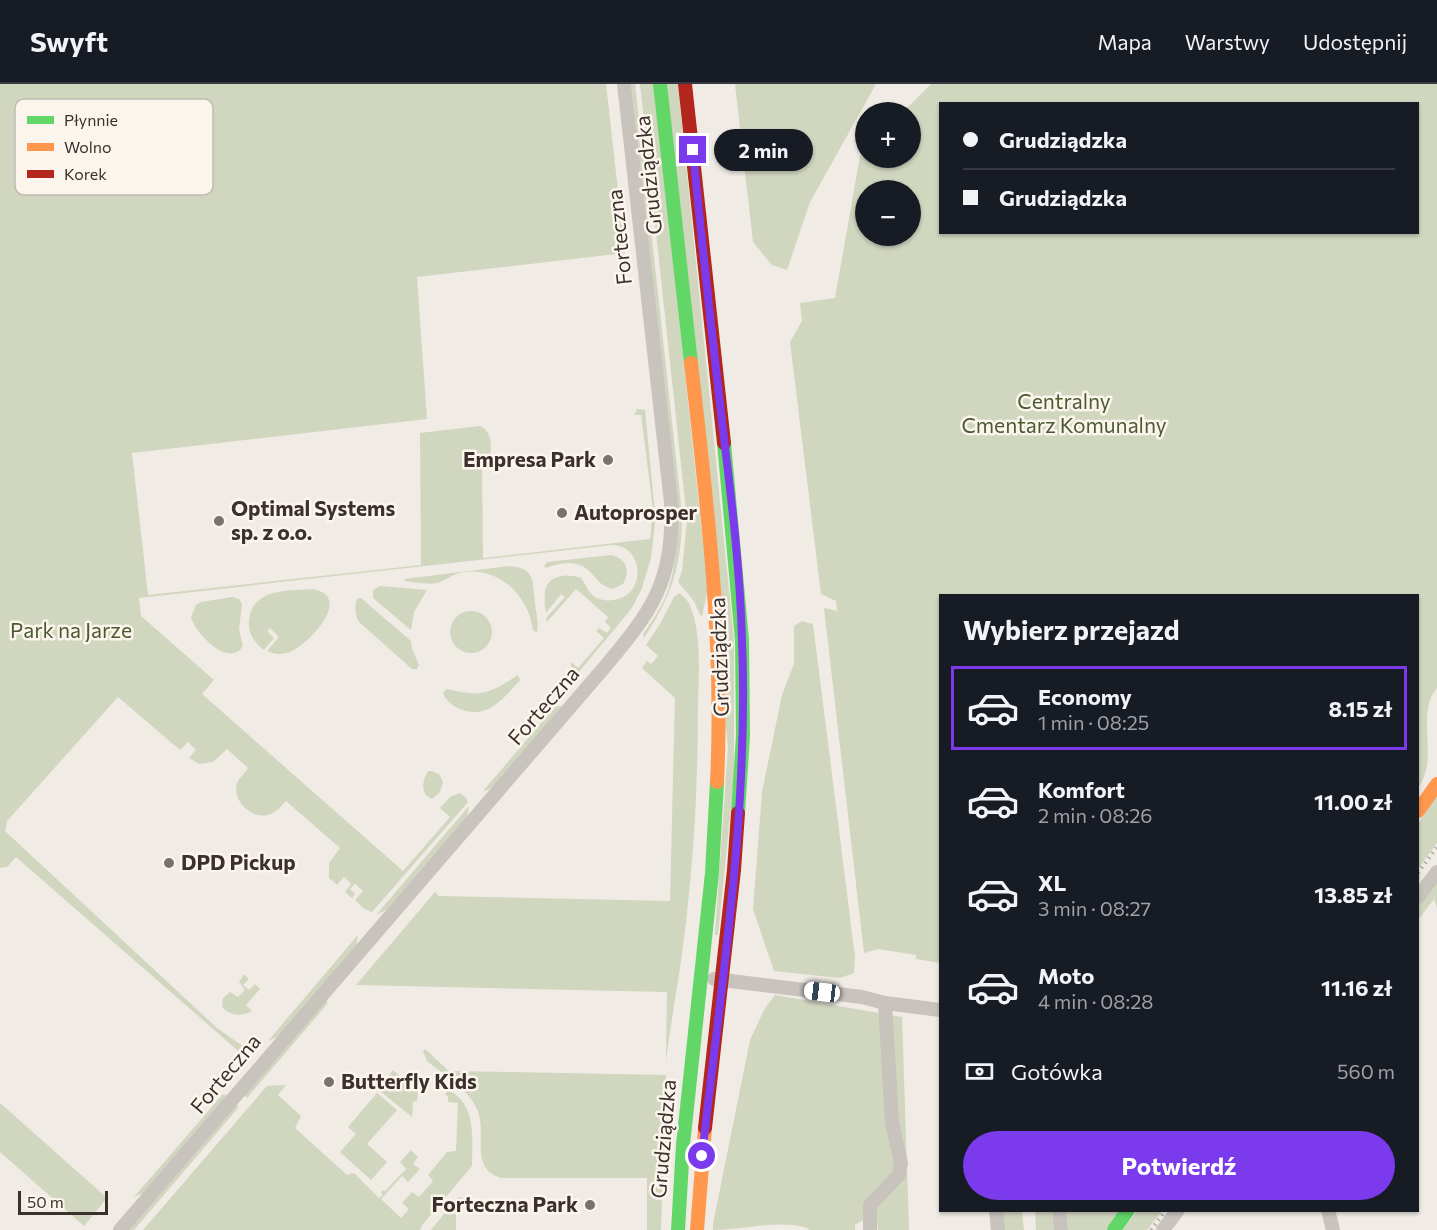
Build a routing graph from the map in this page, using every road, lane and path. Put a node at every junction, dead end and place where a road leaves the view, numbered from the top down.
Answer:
1 (624, 84) edge
2 (660, 84) edge
3 (685, 84) edge
4 (1437, 784) edge
5 (1419, 810) edge
6 (1437, 872) edge
7 (1419, 896) edge
8 (701, 978) junction
9 (722, 980) junction
10 (885, 1003) junction
11 (939, 1010) edge
12 (996, 1212) edge
13 (1059, 1212) edge
14 (1127, 1212) edge
15 (1176, 1212) edge
16 (1328, 1212) edge
17 (120, 1230) edge
18 (678, 1230) edge
19 (697, 1230) edge
20 (870, 1230) edge
21 (998, 1230) edge
22 (1061, 1230) edge
23 (1114, 1230) edge
24 (1163, 1230) edge
25 (1333, 1230) edge

1 - 17 street, Forteczna
2 - 8 main road, Grudziądzka
3 - 9 main road, Grudziądzka
4 - 5 main road
6 - 7 street
8 - 9 street
8 - 18 main road, Grudziądzka
9 - 10 street
9 - 19 main road, Grudziądzka
10 - 11 street
10 - 20 street
12 - 21 street
13 - 22 street
14 - 23 main road
15 - 24 street
16 - 25 street

